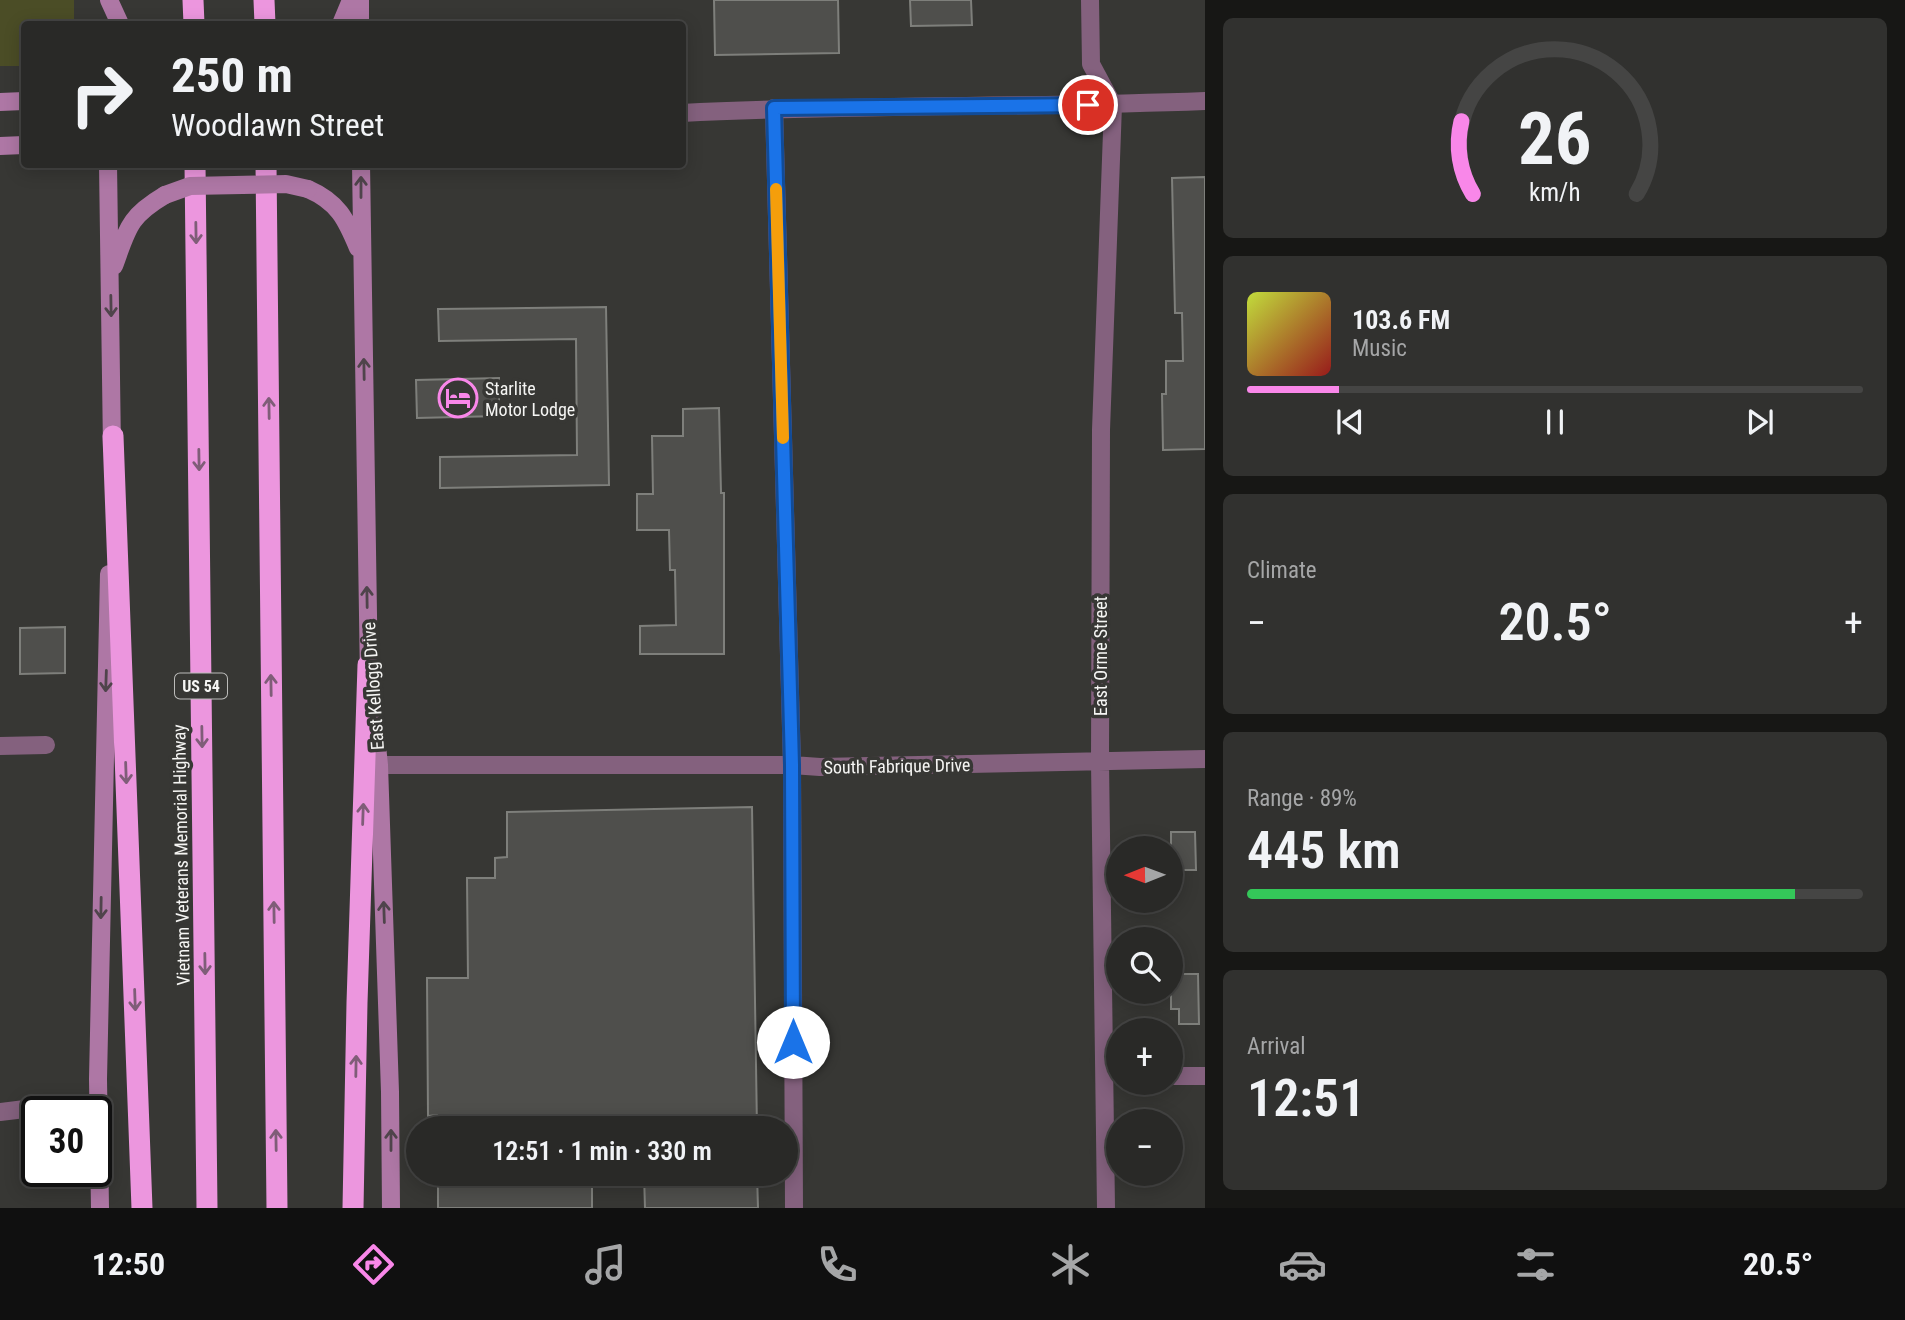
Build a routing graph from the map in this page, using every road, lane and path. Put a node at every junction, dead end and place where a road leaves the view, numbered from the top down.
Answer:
1 (108, 0) edge
2 (193, 0) edge
3 (264, 0) edge
4 (351, 0) edge
5 (360, 0) edge
6 (1090, 0) edge
7 (106, 21) edge
8 (118, 21) edge
9 (194, 21) edge
10 (265, 21) edge
11 (342, 21) edge
12 (360, 21) edge
13 (21, 101) edge
14 (1205, 101) edge
15 (0, 102) edge
16 (1113, 104) junction
17 (774, 108) junction
18 (686, 113) edge
19 (21, 145) edge
20 (0, 146) edge
21 (108, 168) edge
22 (195, 168) edge
23 (266, 168) edge
24 (361, 168) edge
25 (362, 258) junction
26 (111, 273) junction
27 (113, 436) junction
28 (368, 665) junction
29 (46, 745) dead end
30 (0, 746) edge
31 (1205, 759) edge
32 (1100, 762) junction
33 (379, 765) junction
34 (792, 765) junction
35 (1109, 1018) edge
36 (1183, 1076) edge
37 (1205, 1076) edge
38 (1110, 1095) edge
39 (21, 1109) edge
40 (0, 1112) edge
41 (100, 1208) edge
42 (142, 1208) edge
43 (208, 1208) edge
44 (277, 1208) edge
45 (353, 1208) edge
46 (391, 1208) edge
47 (794, 1208) edge
48 (1106, 1208) edge

1 - 7 main road
1 - 8 main road
2 - 9 highway
3 - 10 highway
4 - 11 main road
5 - 12 main road
6 - 16 street
13 - 15 main road
14 - 16 street
16 - 17 street
16 - 32 street, East Orme Street
17 - 18 street
17 - 34 street
19 - 20 main road
21 - 26 main road
22 -> 43 highway, Vietnam Veterans Memorial Highway / US 54
44 -> 23 highway
25 -> 24 main road, East Kellogg Drive
25 - 26 main road, bridge
28 -> 25 main road, East Kellogg Drive
26 -> 27 main road
27 -> 41 main road
27 -> 42 highway
28 - 33 main road, East Kellogg Drive
45 -> 28 highway
29 - 30 street
31 - 32 street, South Fabrique Drive
32 - 34 street, South Fabrique Drive
32 - 35 street, East Orme Street
33 - 34 street, South Fabrique Drive
46 -> 33 main road, East Kellogg Drive
34 - 47 street
36 - 37 street
38 - 48 street, East Orme Street
39 - 40 street

